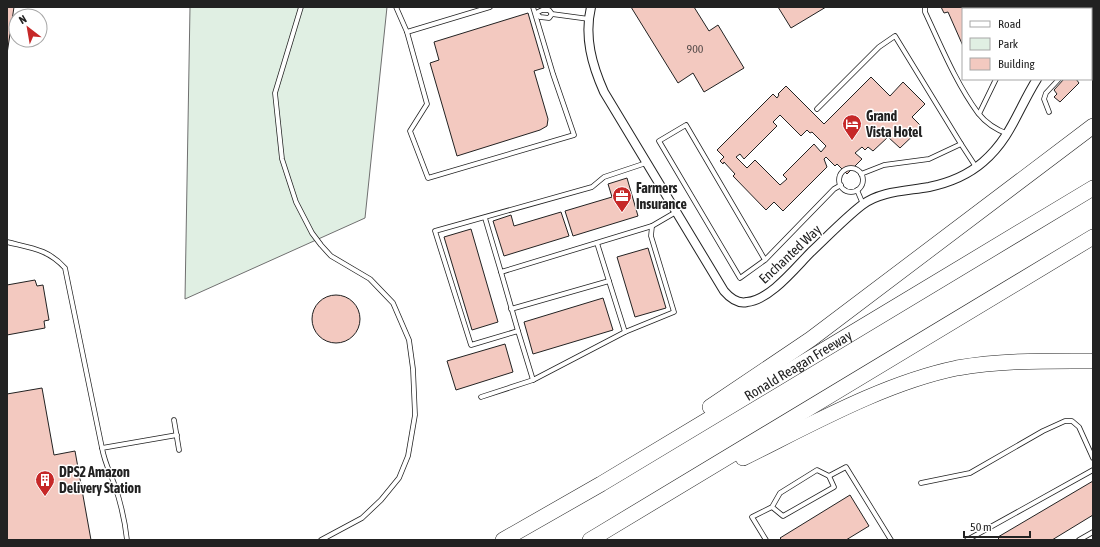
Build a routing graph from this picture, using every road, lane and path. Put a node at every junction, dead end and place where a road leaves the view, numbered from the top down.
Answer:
1 (301, 7) edge
2 (396, 7) edge
3 (490, 7) edge
4 (533, 7) edge
5 (591, 7) edge
6 (925, 7) edge
7 (536, 13) junction
8 (552, 14) junction
9 (589, 20) junction
10 (407, 32) junction
11 (996, 80) edge
12 (1036, 80) edge
13 (1058, 80) edge
14 (817, 109) dead end
15 (1049, 112) dead end
16 (979, 114) junction
17 (1093, 126) edge
18 (1008, 134) junction
19 (961, 144) junction
20 (647, 163) junction
21 (976, 167) junction
22 (861, 174) junction
23 (841, 186) junction
24 (1093, 188) edge
25 (857, 190) junction
26 (863, 204) junction
27 (676, 212) junction
28 (485, 218) junction
29 (652, 226) junction
30 (1093, 237) edge
31 (7, 242) edge
32 (597, 243) junction
33 (765, 260) junction
34 (501, 272) junction
35 (609, 281) junction
36 (511, 309) junction
37 (518, 331) junction
38 (625, 332) junction
39 (1093, 361) edge
40 (533, 380) junction
41 (480, 397) dead end
42 (174, 420) dead end
43 (176, 435) junction
44 (102, 448) junction
45 (179, 450) dead end
46 (1093, 458) edge
47 (1093, 470) edge
48 (828, 476) junction
49 (921, 483) dead end
50 (601, 484) junction
51 (650, 503) junction
52 (772, 507) junction
53 (1093, 532) edge
54 (127, 540) edge
55 (321, 540) edge
56 (503, 540) edge
57 (590, 540) edge
58 (766, 540) edge
59 (891, 540) edge
60 (966, 540) edge
61 (1080, 540) edge

1 - 55 lane
2 - 10 lane
3 - 10 lane
4 - 7 lane
5 - 9 street, Enchanted Way
6 - 16 lane
7 - 8 lane
7 - 8 lane
7 - 10 lane
8 - 9 lane
9 - 20 street, Enchanted Way
11 - 16 lane
12 - 18 street, Enchanted Way
13 - 15 lane
14 - 19 lane
16 - 18 lane
17 - 50 highway
18 - 21 street, Enchanted Way
19 - 21 lane
19 - 22 lane
20 - 27 street, Enchanted Way
20 - 28 lane
21 - 26 street, Enchanted Way
22 - 23 lane
22 - 25 lane
23 - 25 lane
23 - 33 lane
24 - 50 highway, Ronald Reagan Freeway
25 - 26 lane
26 - 27 street, Enchanted Way
27 - 29 lane
28 - 34 lane
28 - 37 lane
29 - 32 lane
29 - 38 lane
30 - 51 highway
31 - 44 lane
32 - 34 lane
32 - 35 lane
33 - 33 lane
34 - 36 lane
35 - 36 lane
35 - 38 lane
36 - 37 lane
37 - 40 lane
38 - 40 lane
39 - 51 highway
40 - 41 lane
42 - 43 lane
43 - 44 lane
43 - 45 lane
44 - 54 lane
46 - 49 lane
47 - 60 lane
48 - 52 lane
48 - 52 lane
48 - 59 lane
50 - 56 highway, Ronald Reagan Freeway
51 - 57 highway
52 - 58 lane
53 - 61 lane

